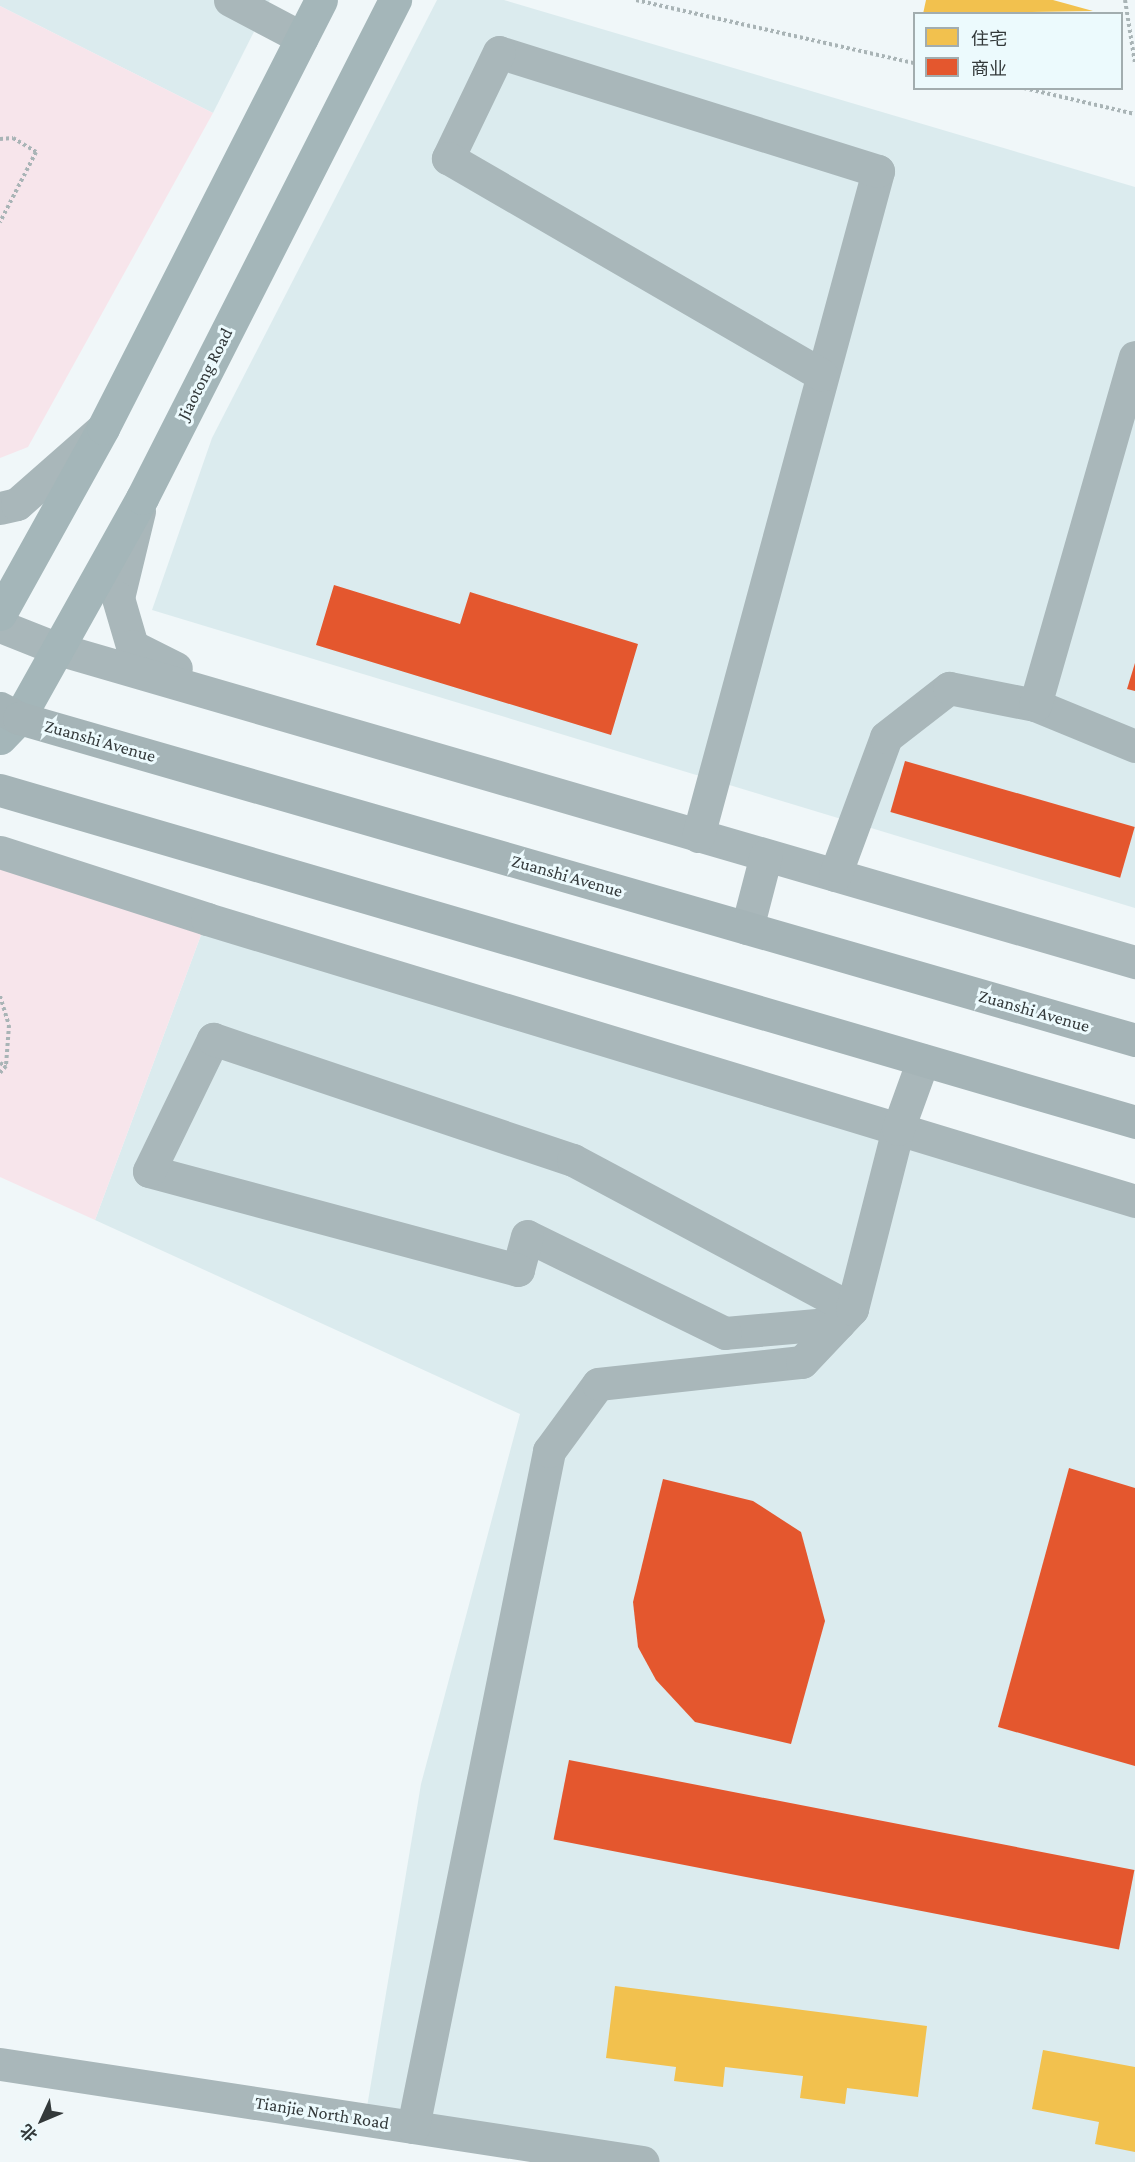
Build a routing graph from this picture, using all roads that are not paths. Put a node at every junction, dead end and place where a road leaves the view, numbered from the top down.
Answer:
1 (230, 0) edge
2 (321, 0) edge
3 (395, 0) edge
4 (302, 38) junction
5 (1135, 357) edge
6 (822, 375) junction
7 (103, 428) junction
8 (142, 498) junction
9 (0, 508) edge
10 (0, 614) edge
11 (0, 626) edge
12 (58, 649) junction
13 (241, 702) junction
14 (1035, 705) junction
15 (6, 721) edge
16 (1135, 746) edge
17 (0, 790) edge
18 (698, 836) junction
19 (0, 852) edge
20 (766, 855) junction
21 (0, 868) edge
22 (835, 875) junction
23 (107, 888) junction
24 (747, 928) junction
25 (1135, 963) edge
26 (1135, 1040) edge
27 (923, 1060) junction
28 (1135, 1122) edge
29 (898, 1129) junction
30 (1135, 1201) edge
31 (845, 1316) junction
32 (0, 2064) edge
33 (413, 2127) junction
34 (643, 2162) edge

1 - 4 street
2 - 4 main road
3 - 8 main road, Jiaotong Road
4 - 7 main road
5 - 14 street
6 - 6 street
6 - 18 street
7 - 9 street
7 - 10 main road
8 - 12 main road, Jiaotong Road
8 - 13 street
11 - 12 street
12 - 13 street
12 - 15 main road, Jiaotong Road
13 - 18 street
14 - 16 street
14 - 22 street
15 - 24 highway, Zuanshi Avenue
17 - 27 highway
18 - 20 street
19 - 23 street
20 - 22 street
20 - 24 street
21 - 23 street
22 - 25 street
23 - 29 street
24 - 26 highway, Zuanshi Avenue
27 - 28 highway
27 - 29 street
29 - 30 street
29 - 31 street
31 - 31 street
31 - 33 street
32 - 33 street, Tianjie North Road
33 - 34 street, Tianjie North Road

